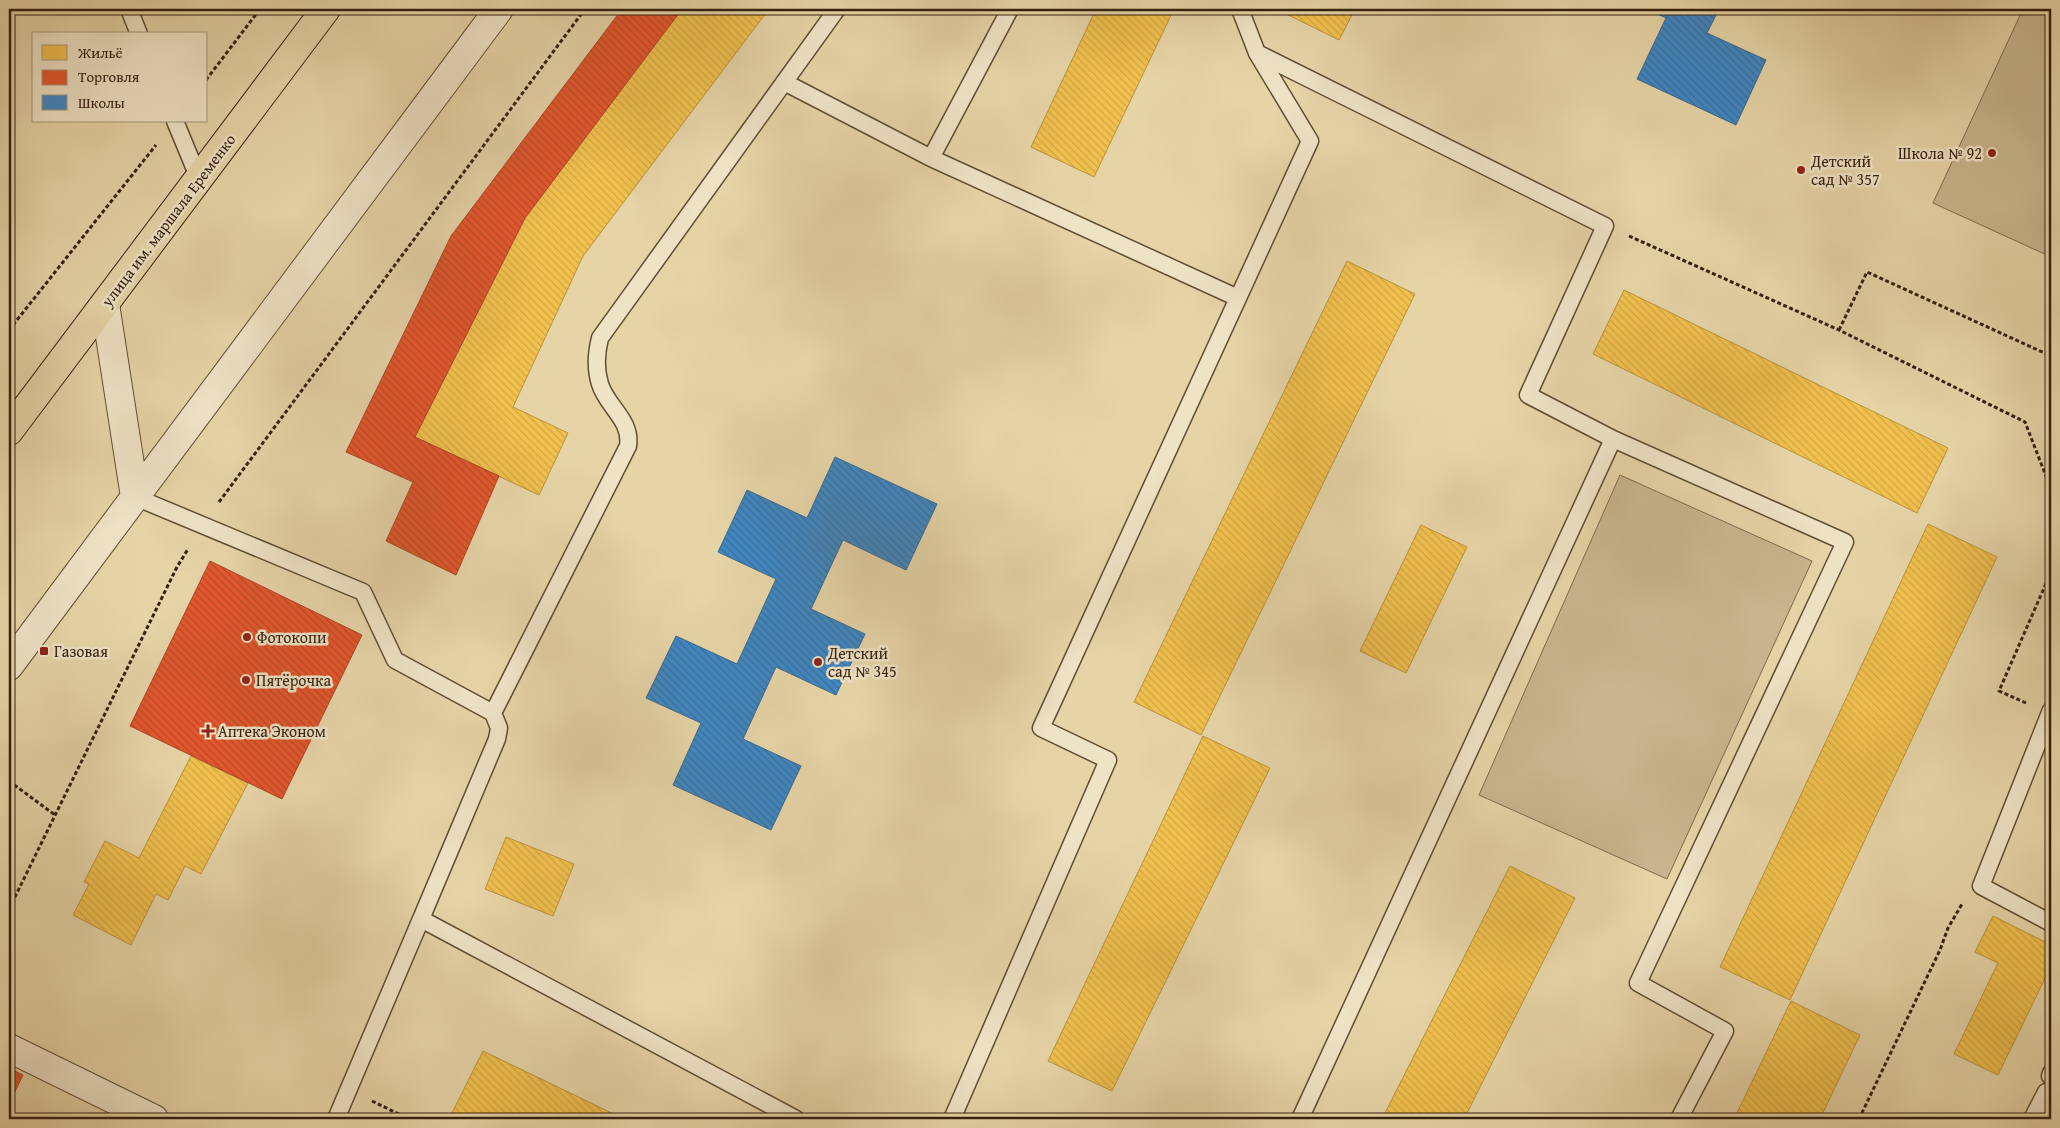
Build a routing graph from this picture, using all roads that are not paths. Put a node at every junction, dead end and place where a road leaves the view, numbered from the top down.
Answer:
1 (129, 9) edge
2 (326, 9) edge
3 (500, 9) edge
4 (837, 9) edge
5 (1010, 9) edge
6 (1240, 9) edge
7 (138, 32) edge
8 (1257, 53) junction
9 (784, 82) junction
10 (175, 122) edge
11 (931, 158) junction
12 (199, 179) junction
13 (1238, 298) junction
14 (105, 304) junction
15 (9, 432) edge
16 (1613, 439) junction
17 (135, 497) junction
18 (9, 666) edge
19 (493, 713) junction
20 (2050, 713) edge
21 (421, 919) junction
22 (2051, 923) edge
23 (9, 1048) edge
24 (2049, 1080) edge
25 (2040, 1115) edge
26 (154, 1119) edge
27 (336, 1119) edge
28 (796, 1119) edge
29 (952, 1119) edge
30 (1300, 1119) edge
31 (1679, 1119) edge

1 - 7 lane
2 - 12 highway, улица им. маршала Еременко
3 - 17 street
4 - 9 lane
5 - 11 lane
6 - 8 lane
8 - 13 lane
8 - 16 lane
9 - 11 lane
9 - 19 lane
10 - 12 lane
11 - 13 lane
12 - 14 highway, улица им. маршала Еременко
13 - 29 lane
14 - 15 highway, улица им. маршала Еременко
14 - 17 street
16 - 30 lane
16 - 31 lane
17 - 18 street
17 - 19 lane
19 - 21 lane
20 - 22 lane
21 - 27 lane
21 - 28 lane
23 - 26 street
24 - 25 lane

